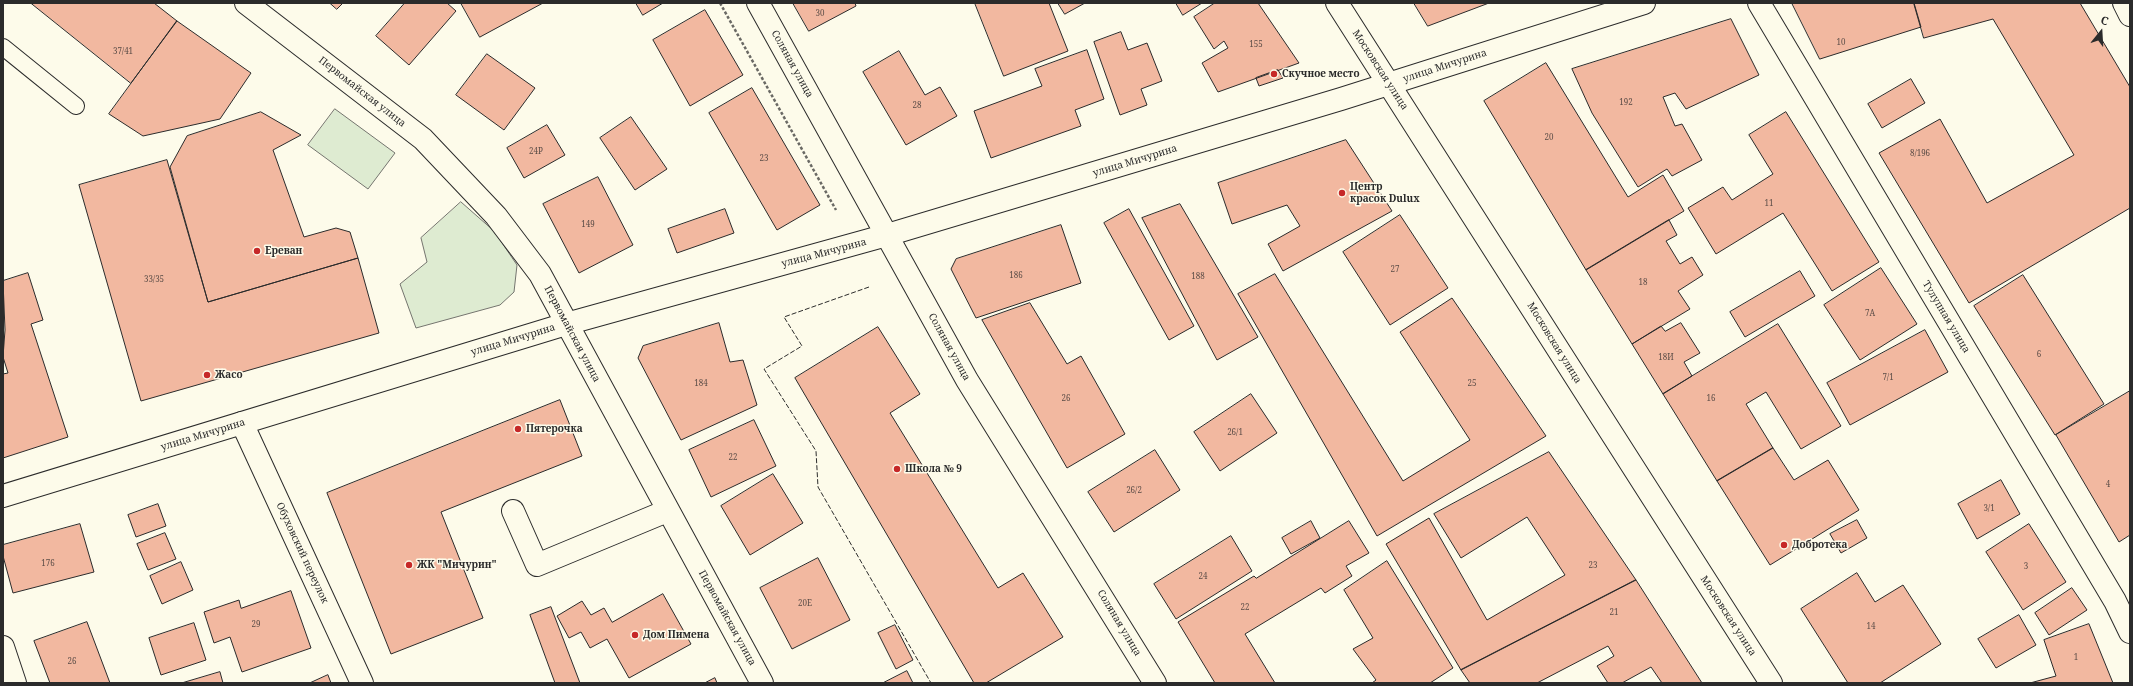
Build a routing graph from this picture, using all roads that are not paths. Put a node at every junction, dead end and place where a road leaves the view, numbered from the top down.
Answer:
1 (246, 3) edge
2 (758, 3) edge
3 (1337, 3) edge
4 (1644, 3) edge
5 (1759, 3) edge
6 (2124, 3) edge
7 (2130, 15) edge
8 (3, 47) edge
9 (1389, 84) junction
10 (76, 106) dead end
11 (887, 235) junction
12 (566, 324) junction
13 (242, 423) junction
14 (3, 496) edge
15 (667, 510) junction
16 (513, 512) dead end
17 (2130, 632) edge
18 (3, 648) edge
19 (15, 683) edge
20 (362, 683) edge
21 (762, 683) edge
22 (1155, 683) edge
23 (1771, 683) edge

1 - 12 street, Первомайская улица
2 - 11 street, Соляная улица
3 - 9 street, Московская улица
4 - 9 street, улица Мичурина
5 - 17 street, Тулупная улица
6 - 7 street
8 - 10 lane
9 - 11 street, улица Мичурина
9 - 23 street, Московская улица
11 - 12 street, улица Мичурина
11 - 22 street, Соляная улица
12 - 13 street, улица Мичурина
12 - 15 street, Первомайская улица
13 - 14 street, улица Мичурина
13 - 20 street, Обуховский переулок
15 - 16 street
15 - 21 street, Первомайская улица
18 - 19 street

